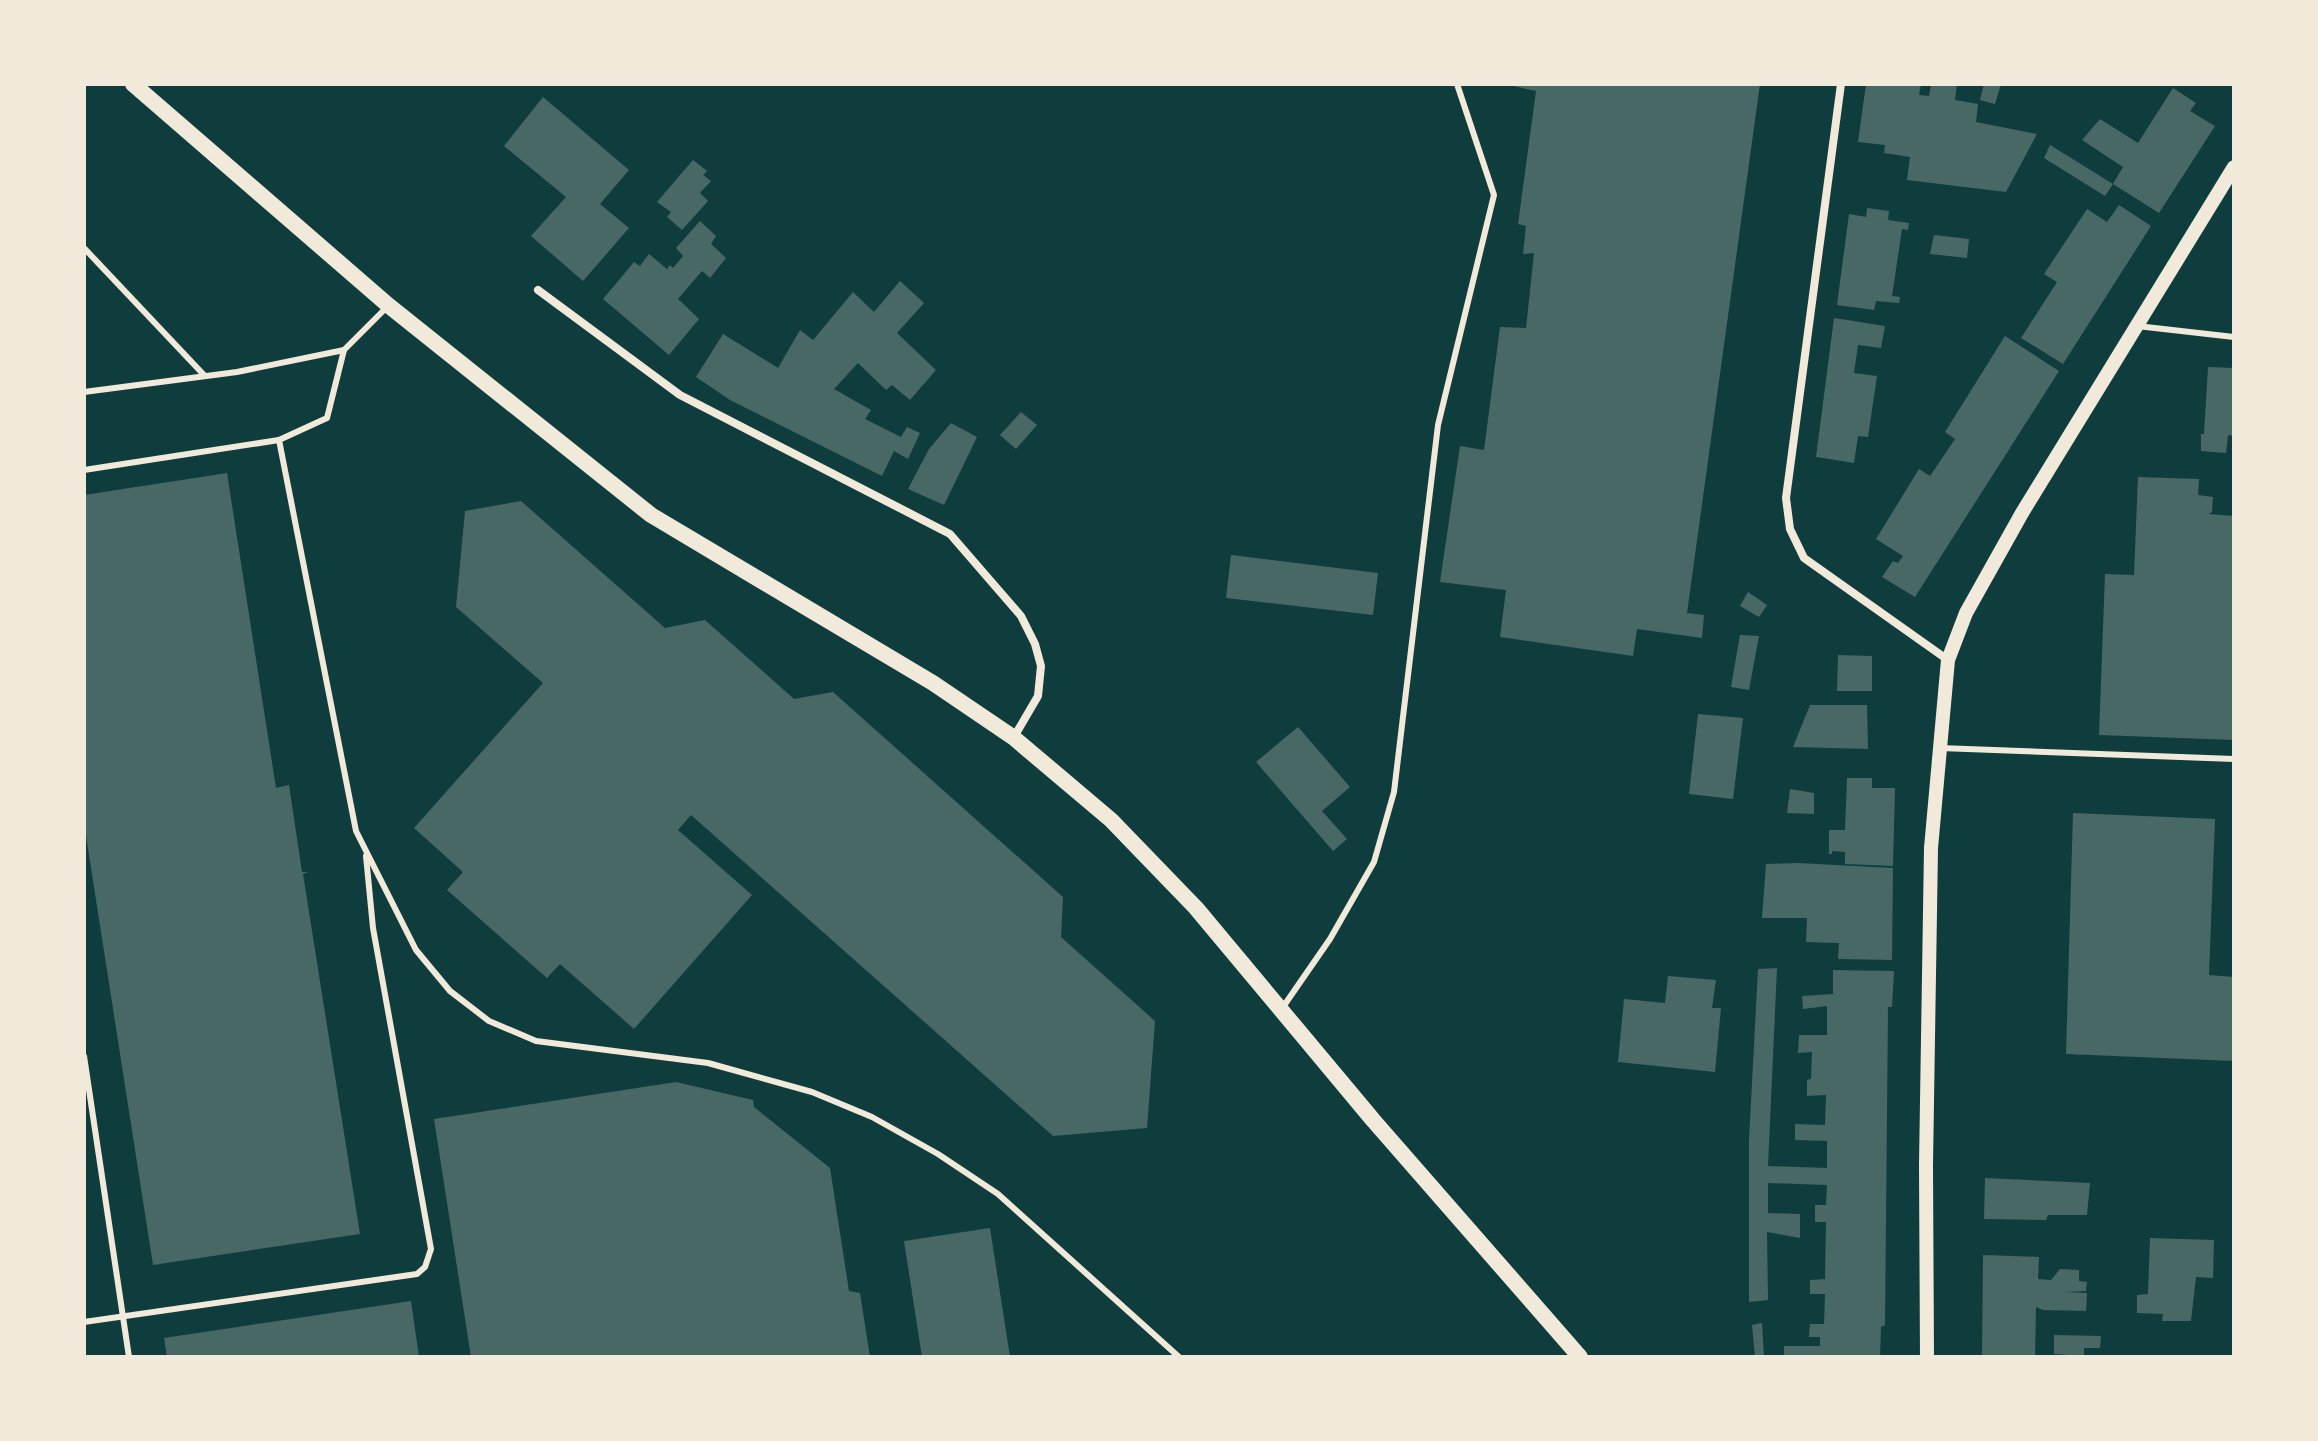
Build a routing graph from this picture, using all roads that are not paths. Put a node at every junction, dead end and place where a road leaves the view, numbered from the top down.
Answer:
1 (133, 84) edge
2 (1457, 84) edge
3 (1841, 84) edge
4 (2234, 167) edge
5 (84, 248) edge
6 (538, 290) dead end
7 (388, 305) junction
8 (2137, 326) junction
9 (2234, 337) edge
10 (344, 350) junction
11 (204, 375) junction
12 (84, 392) edge
13 (279, 440) junction
14 (84, 470) edge
15 (1948, 660) junction
16 (1014, 738) junction
17 (1940, 748) junction
18 (2234, 759) edge
19 (365, 851) junction
20 (1281, 1010) junction
21 (84, 1056) edge
22 (123, 1317) junction
23 (84, 1322) edge
24 (129, 1357) edge
25 (1179, 1357) edge
26 (1580, 1357) edge
27 (1927, 1357) edge

1 - 7 main road
2 - 20 lane
3 - 15 street
4 - 8 street
5 - 11 lane
6 - 16 street
7 - 10 lane
7 - 16 main road
8 - 9 lane
8 - 15 street
10 - 11 lane
10 - 13 lane
11 - 12 lane
13 - 14 lane
13 - 19 lane
15 - 17 street
16 - 20 main road
17 - 18 lane
17 - 27 street
19 - 22 lane
19 - 25 lane
20 - 26 main road
21 - 22 lane
22 - 23 lane
22 - 24 lane

